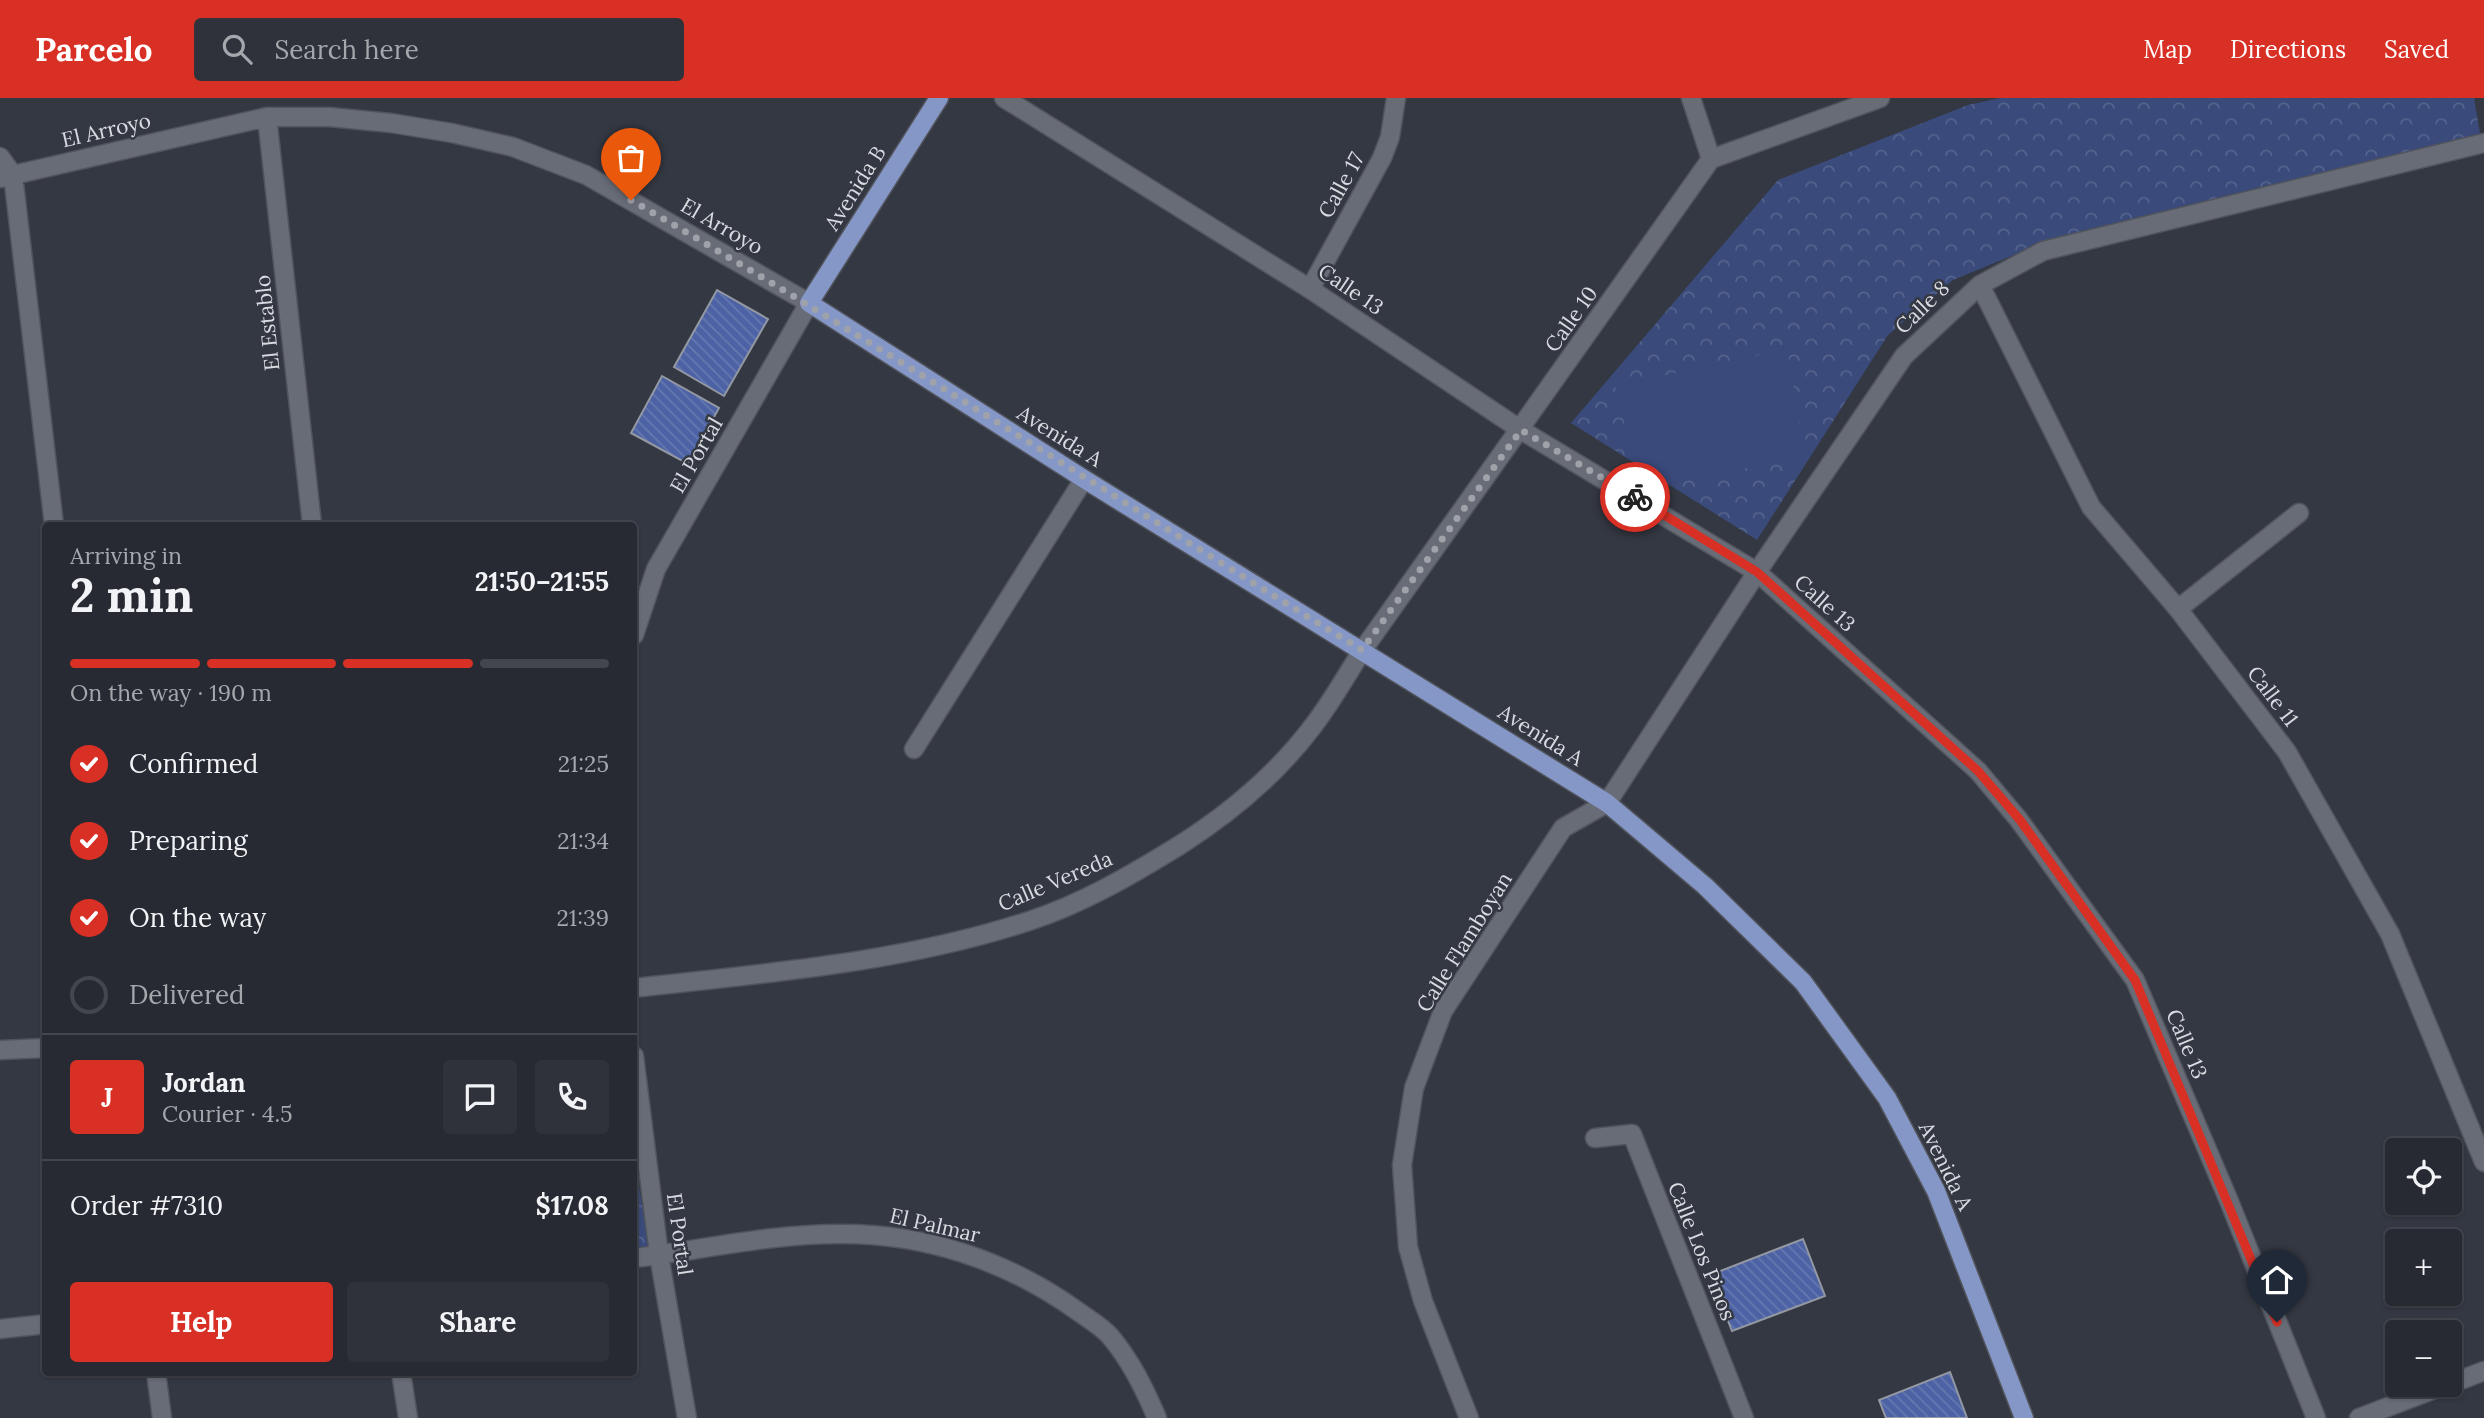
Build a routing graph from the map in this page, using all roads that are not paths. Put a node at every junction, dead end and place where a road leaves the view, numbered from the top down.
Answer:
1 (939, 98) edge
2 (1004, 98) edge
3 (1396, 98) edge
4 (1691, 98) edge
5 (1880, 98) edge
6 (267, 117) junction
7 (2484, 143) edge
8 (0, 157) edge
9 (1711, 159) junction
10 (7, 176) edge
11 (1980, 285) junction
12 (1310, 289) junction
13 (809, 303) junction
14 (1521, 430) junction
15 (1084, 479) junction
16 (2299, 513) dead end
17 (54, 522) edge
18 (312, 522) edge
19 (1757, 572) junction
20 (2178, 609) junction
21 (637, 626) edge
22 (1362, 650) junction
23 (914, 749) dead end
24 (1607, 803) junction
25 (637, 988) edge
26 (42, 1048) edge
27 (0, 1050) edge
28 (637, 1080) edge
29 (1595, 1138) dead end
30 (2484, 1162) edge
31 (659, 1255) junction
32 (637, 1258) edge
33 (42, 1324) edge
34 (0, 1329) edge
35 (2484, 1371) edge
36 (157, 1376) edge
37 (402, 1376) edge
38 (2462, 1379) edge
39 (2415, 1397) edge
40 (162, 1418) edge
41 (408, 1418) edge
42 (687, 1418) edge
43 (1157, 1418) edge
44 (1469, 1418) edge
45 (1745, 1418) edge
46 (2024, 1418) edge
47 (2316, 1418) edge
48 (2360, 1418) edge

1 - 13 main road, Avenida B
2 - 12 street, Calle 13
3 - 12 street, Calle 17
4 - 9 street
5 - 9 street
6 - 10 street, El Arroyo
6 - 13 street, El Arroyo
6 - 18 street, El Establo
7 - 11 street, Calle 8
8 - 10 street
9 - 14 street, Calle 10
10 - 17 street
11 - 19 street, Calle 8
11 - 20 street, Calle 11
12 - 14 street, Calle 13
13 - 15 main road, Avenida A
13 - 21 street, El Portal
14 - 19 street, Calle 13
14 - 22 street, Calle 10
15 - 22 main road, Avenida A
15 - 23 street
16 - 20 street
19 - 24 street, Calle 8
19 - 47 street, Calle 13
20 - 30 street, Calle 11
22 - 24 main road, Avenida A
22 - 25 street, Calle Vereda
24 - 44 street, Calle Flamboyan
24 - 46 main road, Avenida A
26 - 27 street
28 - 31 street, El Portal
29 - 45 street, Calle Los Pinos
31 - 32 street, El Palmar
31 - 42 street, El Portal
31 - 43 street, El Palmar
33 - 34 street
35 - 38 street
36 - 40 street
37 - 41 street
39 - 48 street

